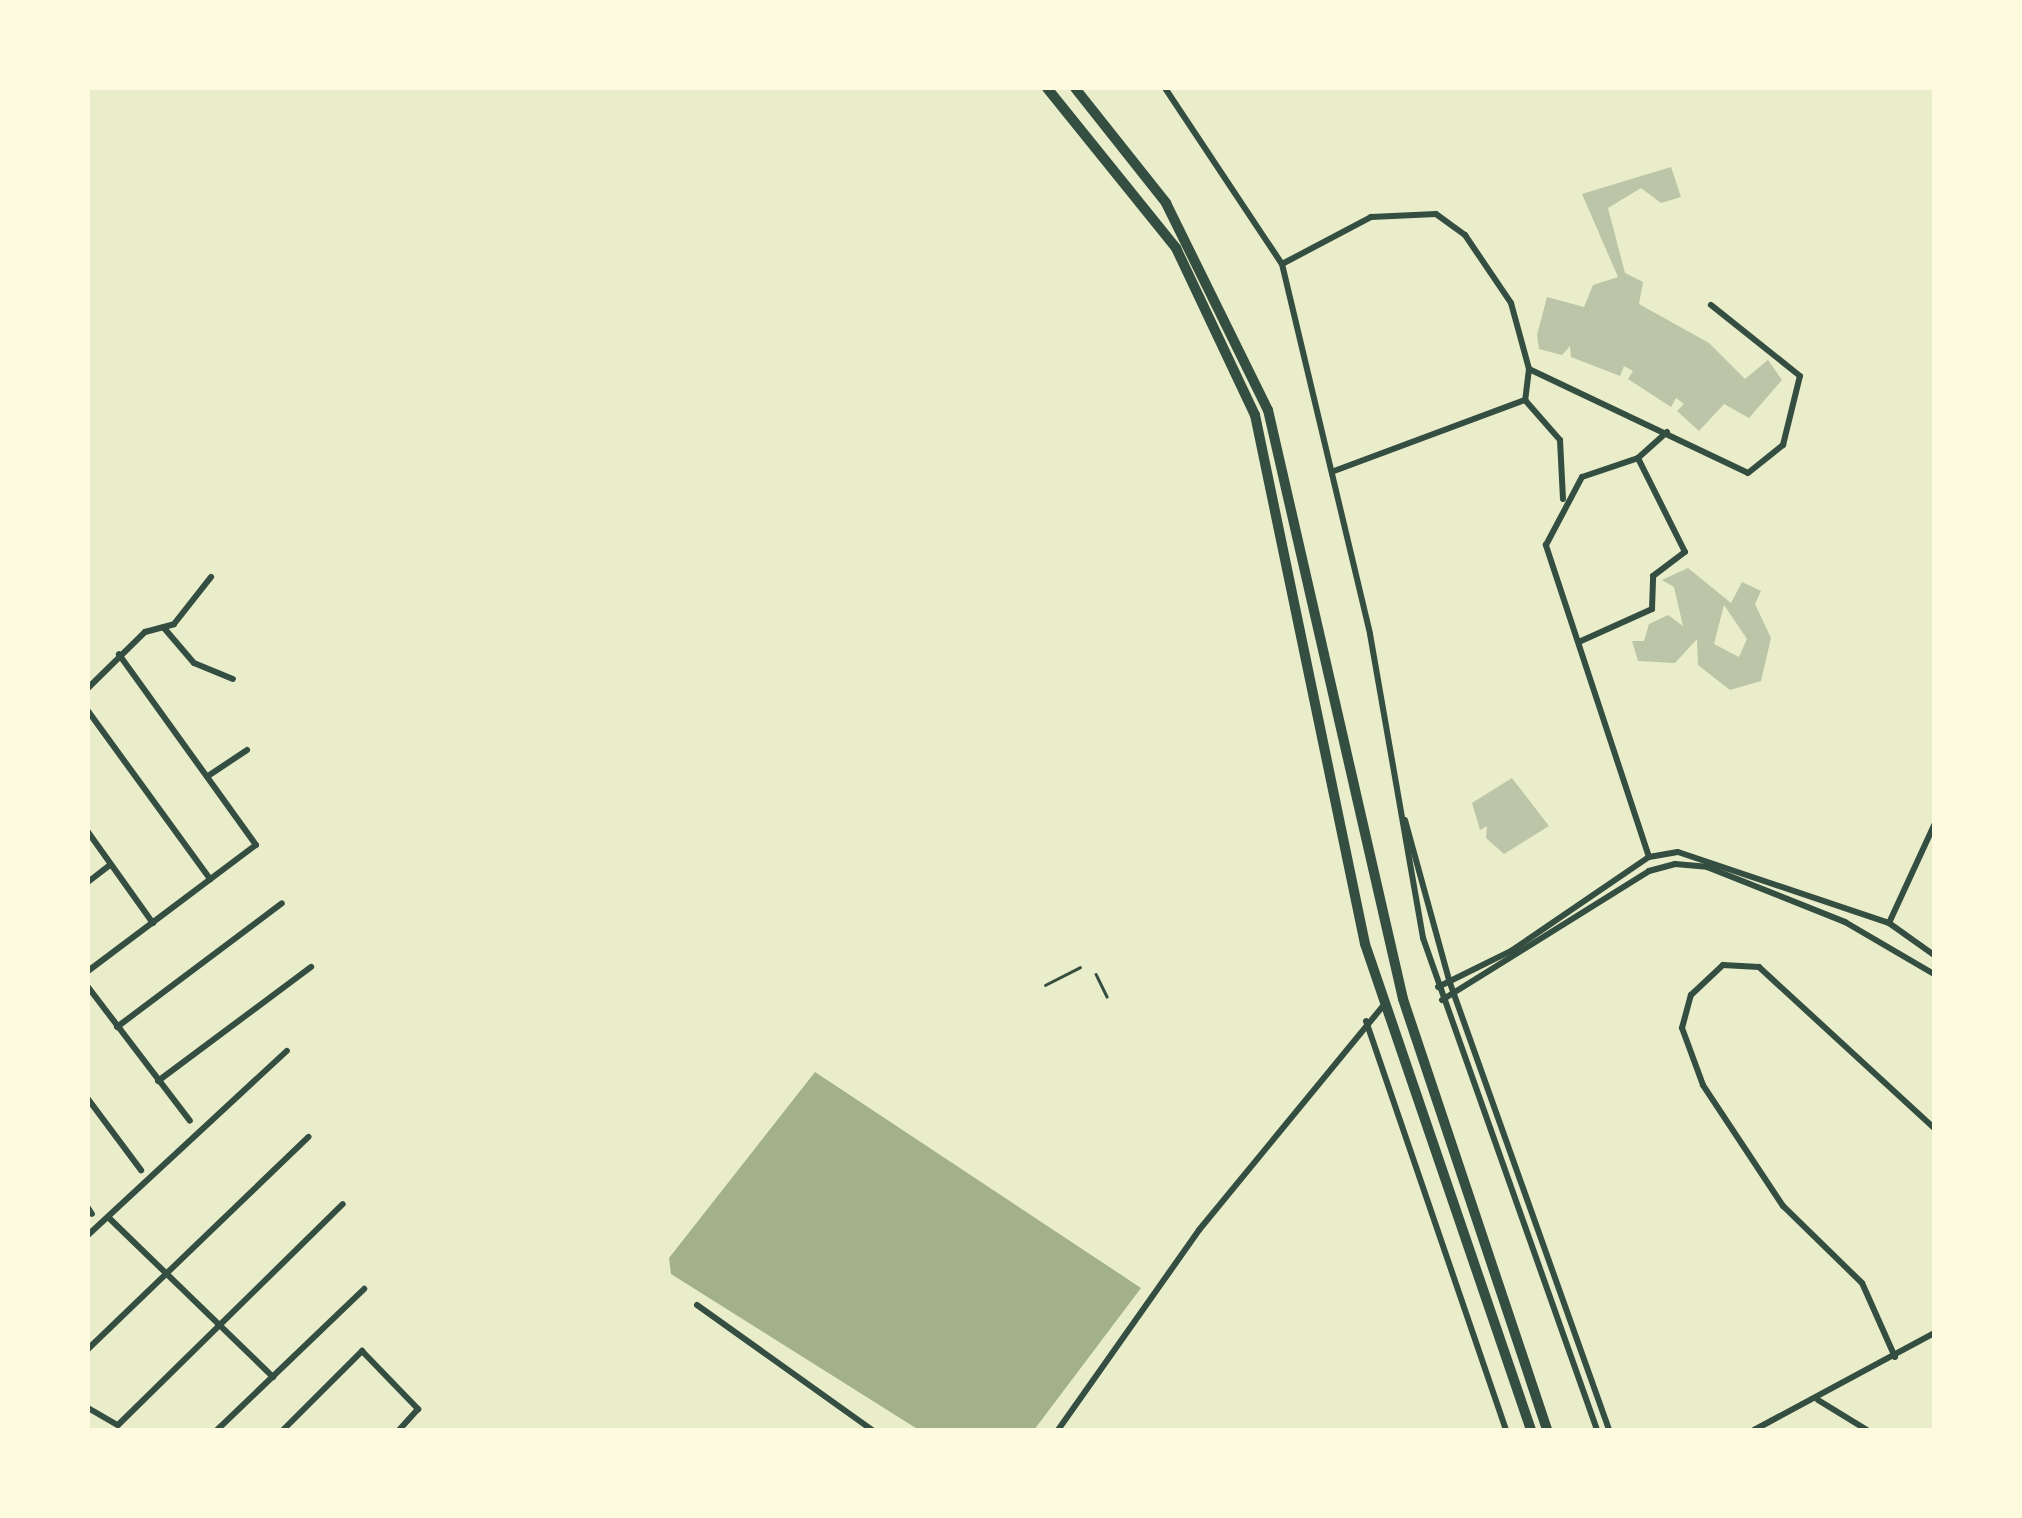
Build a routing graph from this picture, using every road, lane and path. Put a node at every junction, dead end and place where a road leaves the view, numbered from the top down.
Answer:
1 (1047, 88) edge
2 (1075, 88) edge
3 (1165, 88) edge
4 (1282, 264) junction
5 (1711, 305) dead end
6 (1529, 369) junction
7 (1526, 400) junction
8 (1667, 432) junction
9 (1638, 458) junction
10 (1334, 472) junction
11 (1563, 500) junction
12 (212, 577) dead end
13 (164, 628) junction
14 (1581, 641) junction
15 (119, 654) junction
16 (233, 679) dead end
17 (88, 688) edge
18 (88, 711) edge
19 (247, 750) dead end
20 (208, 776) junction
21 (1405, 818) junction
22 (1934, 825) edge
23 (88, 832) edge
24 (1648, 857) junction
25 (110, 865) junction
26 (210, 879) junction
27 (88, 882) edge
28 (282, 903) dead end
29 (1889, 922) junction
30 (153, 923) junction
31 (1934, 955) edge
32 (311, 967) dead end
33 (1080, 967) dead end
34 (88, 970) edge
35 (1096, 974) dead end
36 (1934, 974) edge
37 (1450, 983) junction
38 (1044, 985) dead end
39 (88, 987) edge
40 (1438, 987) junction
41 (1454, 994) junction
42 (1108, 997) dead end
43 (1442, 1000) junction
44 (1383, 1006) junction
45 (1365, 1020) junction
46 (117, 1026) junction
47 (287, 1051) dead end
48 (158, 1082) junction
49 (88, 1098) edge
50 (190, 1121) dead end
51 (1934, 1128) edge
52 (308, 1137) dead end
53 (141, 1170) dead end
54 (343, 1204) dead end
55 (108, 1217) junction
56 (88, 1235) edge
57 (165, 1274) junction
58 (364, 1289) dead end
59 (697, 1304) dead end
60 (219, 1326) junction
61 (1934, 1332) edge
62 (88, 1349) edge
63 (1895, 1357) junction
64 (274, 1377) junction
65 (1817, 1400) junction
66 (88, 1408) edge
67 (217, 1430) edge
68 (283, 1430) edge
69 (399, 1430) edge
70 (872, 1430) edge
71 (1058, 1430) edge
72 (1506, 1430) edge
73 (1531, 1430) edge
74 (1547, 1430) edge
75 (1597, 1430) edge
76 (1608, 1430) edge
77 (1754, 1430) edge
78 (1867, 1430) edge

1 - 44 main road
2 - 74 main road
3 - 4 street
4 - 6 street
4 - 10 street
5 - 8 street
6 - 7 street
6 - 8 street
7 - 10 street
7 - 11 street
8 - 9 street
9 - 11 street
9 - 14 street
10 - 21 street
11 - 14 street
12 - 13 street
13 - 15 street
13 - 16 street
14 - 24 street
15 - 17 street
15 - 20 street
18 - 26 street
19 - 20 street
20 - 26 street
21 - 37 street
21 - 40 street
22 - 29 street
23 - 25 street
24 - 29 street
24 - 37 street
25 - 27 street
25 - 30 street
26 - 30 street
28 - 46 street
29 - 31 street
30 - 34 street
32 - 48 street
33 - 38 lane
35 - 42 lane
36 - 41 street
37 - 40 street
37 - 41 street
39 - 46 street
40 - 43 street
41 - 43 street
41 - 76 street
43 - 75 street
44 - 45 street
44 - 73 main road
45 - 71 street
45 - 72 street
46 - 48 street
47 - 55 street
48 - 50 street
49 - 53 street
51 - 63 street
52 - 57 street
54 - 60 street
55 - 56 street
55 - 57 street
57 - 60 street
57 - 62 street
58 - 64 street
59 - 70 street
60 - 64 street
60 - 66 street
61 - 63 street
63 - 65 street
64 - 67 street
65 - 77 street
65 - 78 street
68 - 69 street

